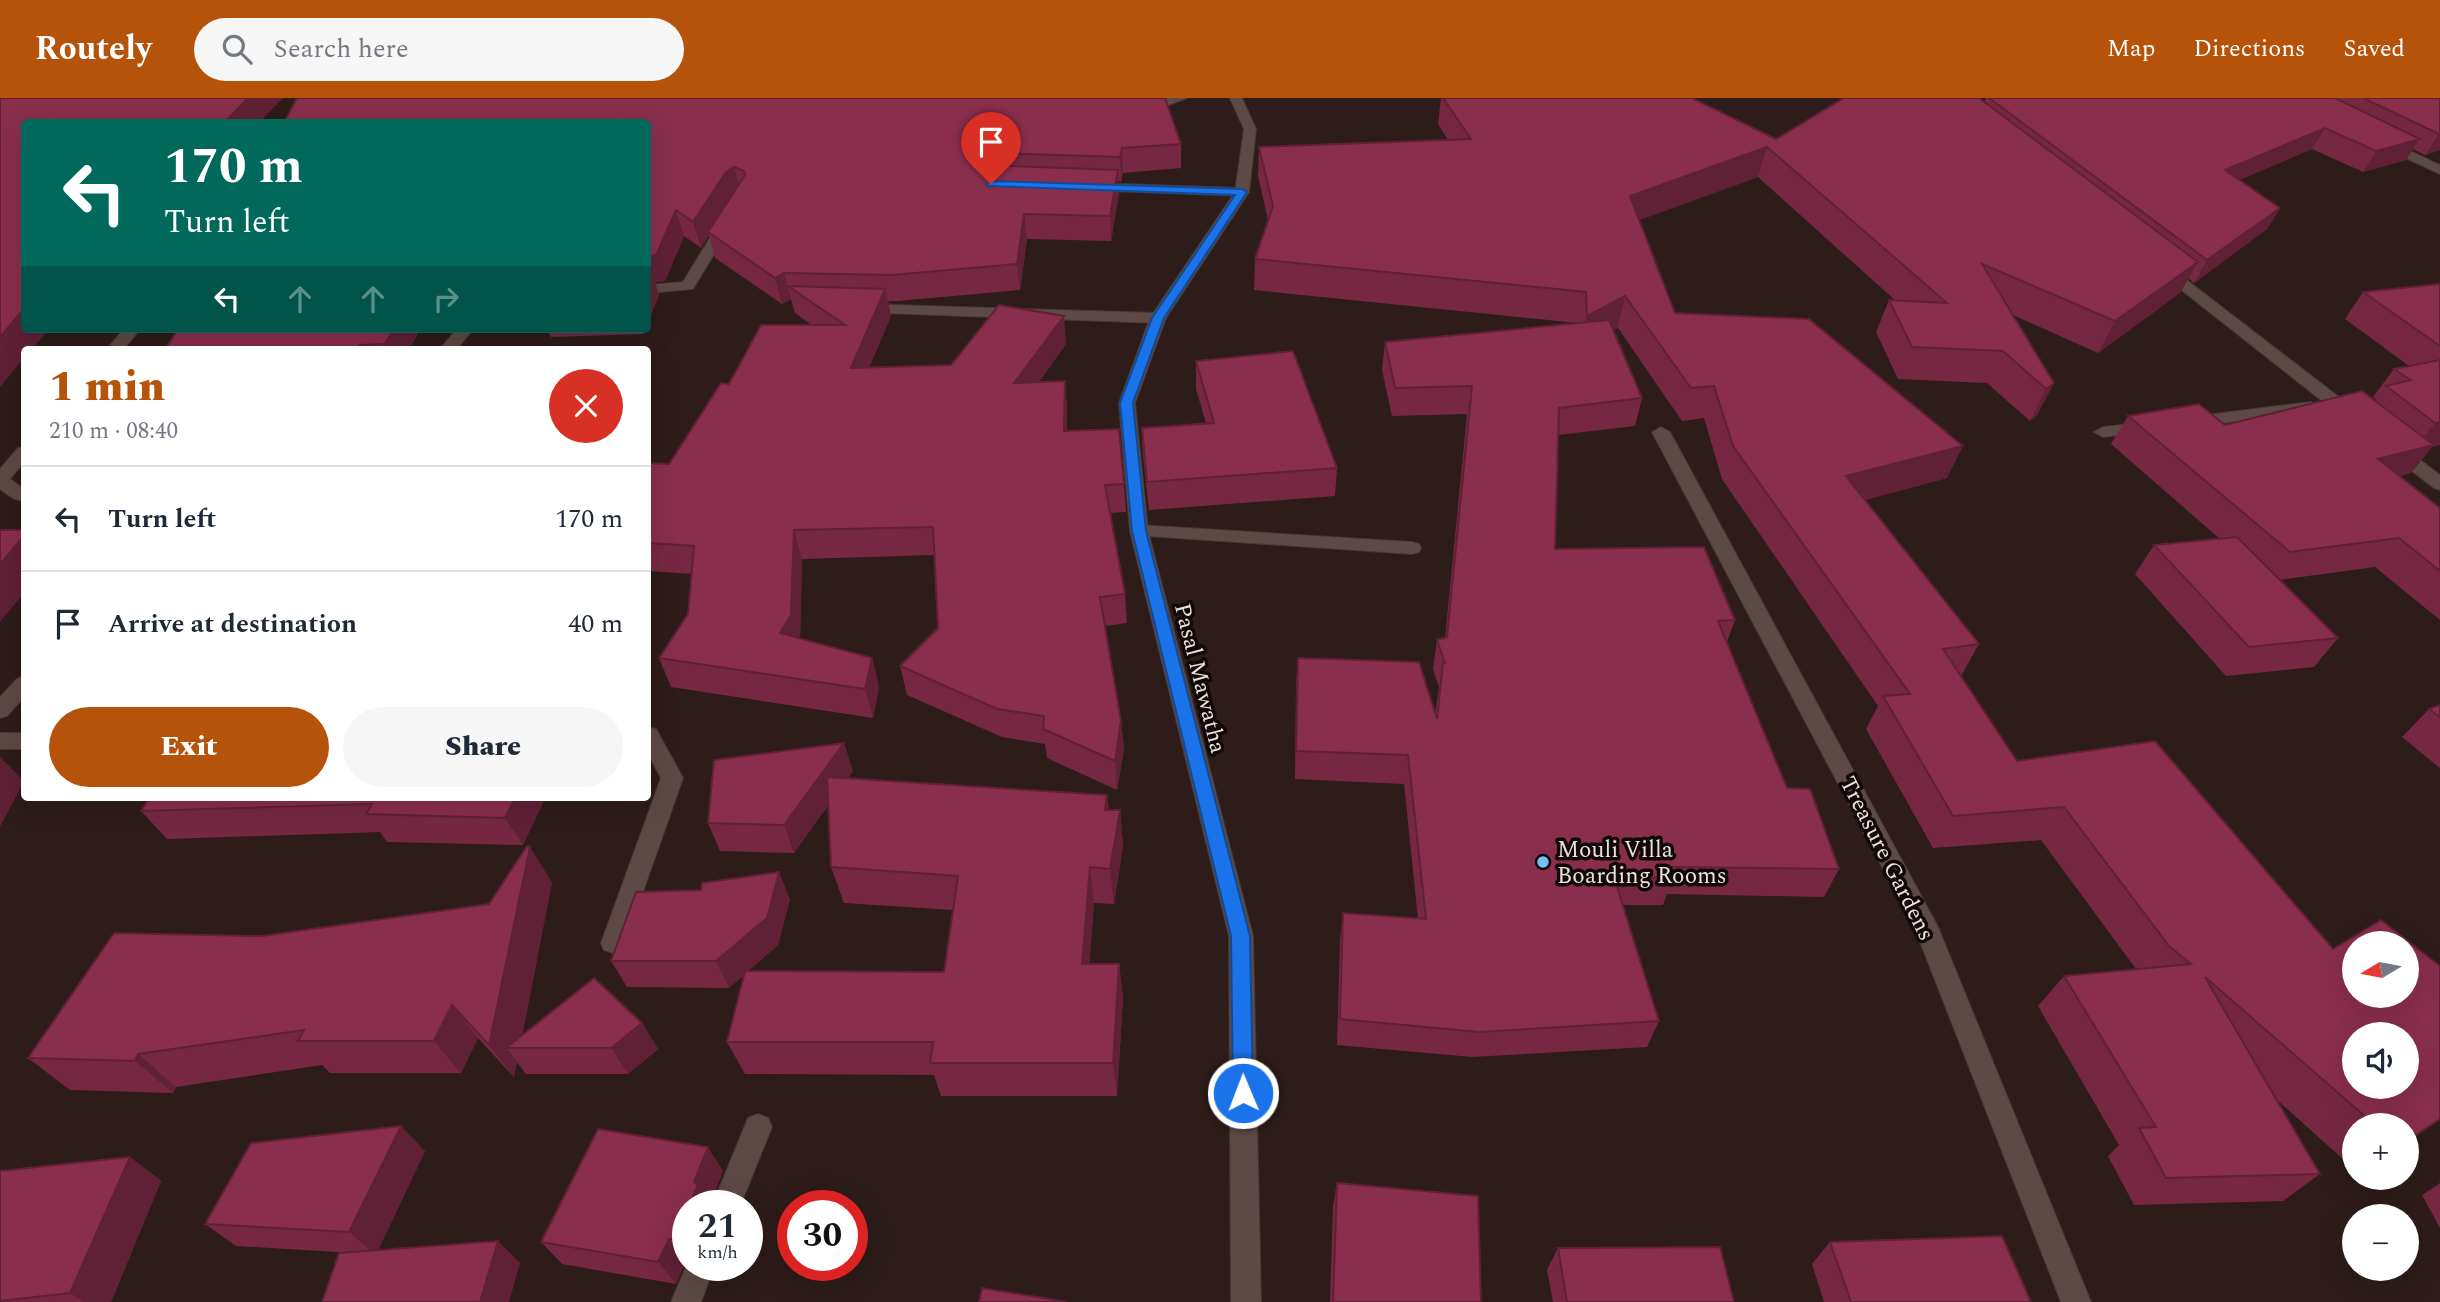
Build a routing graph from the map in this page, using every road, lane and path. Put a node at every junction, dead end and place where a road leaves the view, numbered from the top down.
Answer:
1 (1181, 98) edge
2 (1236, 98) edge
3 (1161, 104) edge
4 (2366, 134) edge
5 (2440, 170) edge
6 (1075, 187) edge
7 (1242, 192) junction
8 (735, 209) edge
9 (2152, 261) edge
10 (651, 289) edge
11 (845, 309) edge
12 (1158, 318) junction
13 (2337, 404) junction
14 (1661, 432) dead end
15 (2103, 432) dead end
16 (21, 456) edge
17 (0, 480) edge
18 (2440, 484) edge
19 (21, 495) edge
20 (1139, 531) junction
21 (1412, 548) dead end
22 (21, 687) edge
23 (0, 710) edge
24 (651, 740) edge
25 (0, 741) edge
26 (21, 741) edge
27 (613, 943) dead end
28 (758, 1127) dead end
29 (732, 1190) edge
30 (695, 1281) edge
31 (686, 1302) edge
32 (1245, 1302) edge
33 (2076, 1302) edge

1 - 3 street
2 - 7 street, Pasal Mawatha
4 - 5 street
6 - 7 street
7 - 12 street, Pasal Mawatha
8 - 10 street
9 - 13 street
11 - 12 street
12 - 20 street, Pasal Mawatha
13 - 15 street
13 - 18 street
14 - 33 street, Treasure Gardens
16 - 17 street
17 - 19 street
20 - 21 street
20 - 32 street, Pasal Mawatha
22 - 23 street
24 - 27 street
25 - 26 street
28 - 29 street
30 - 31 street

